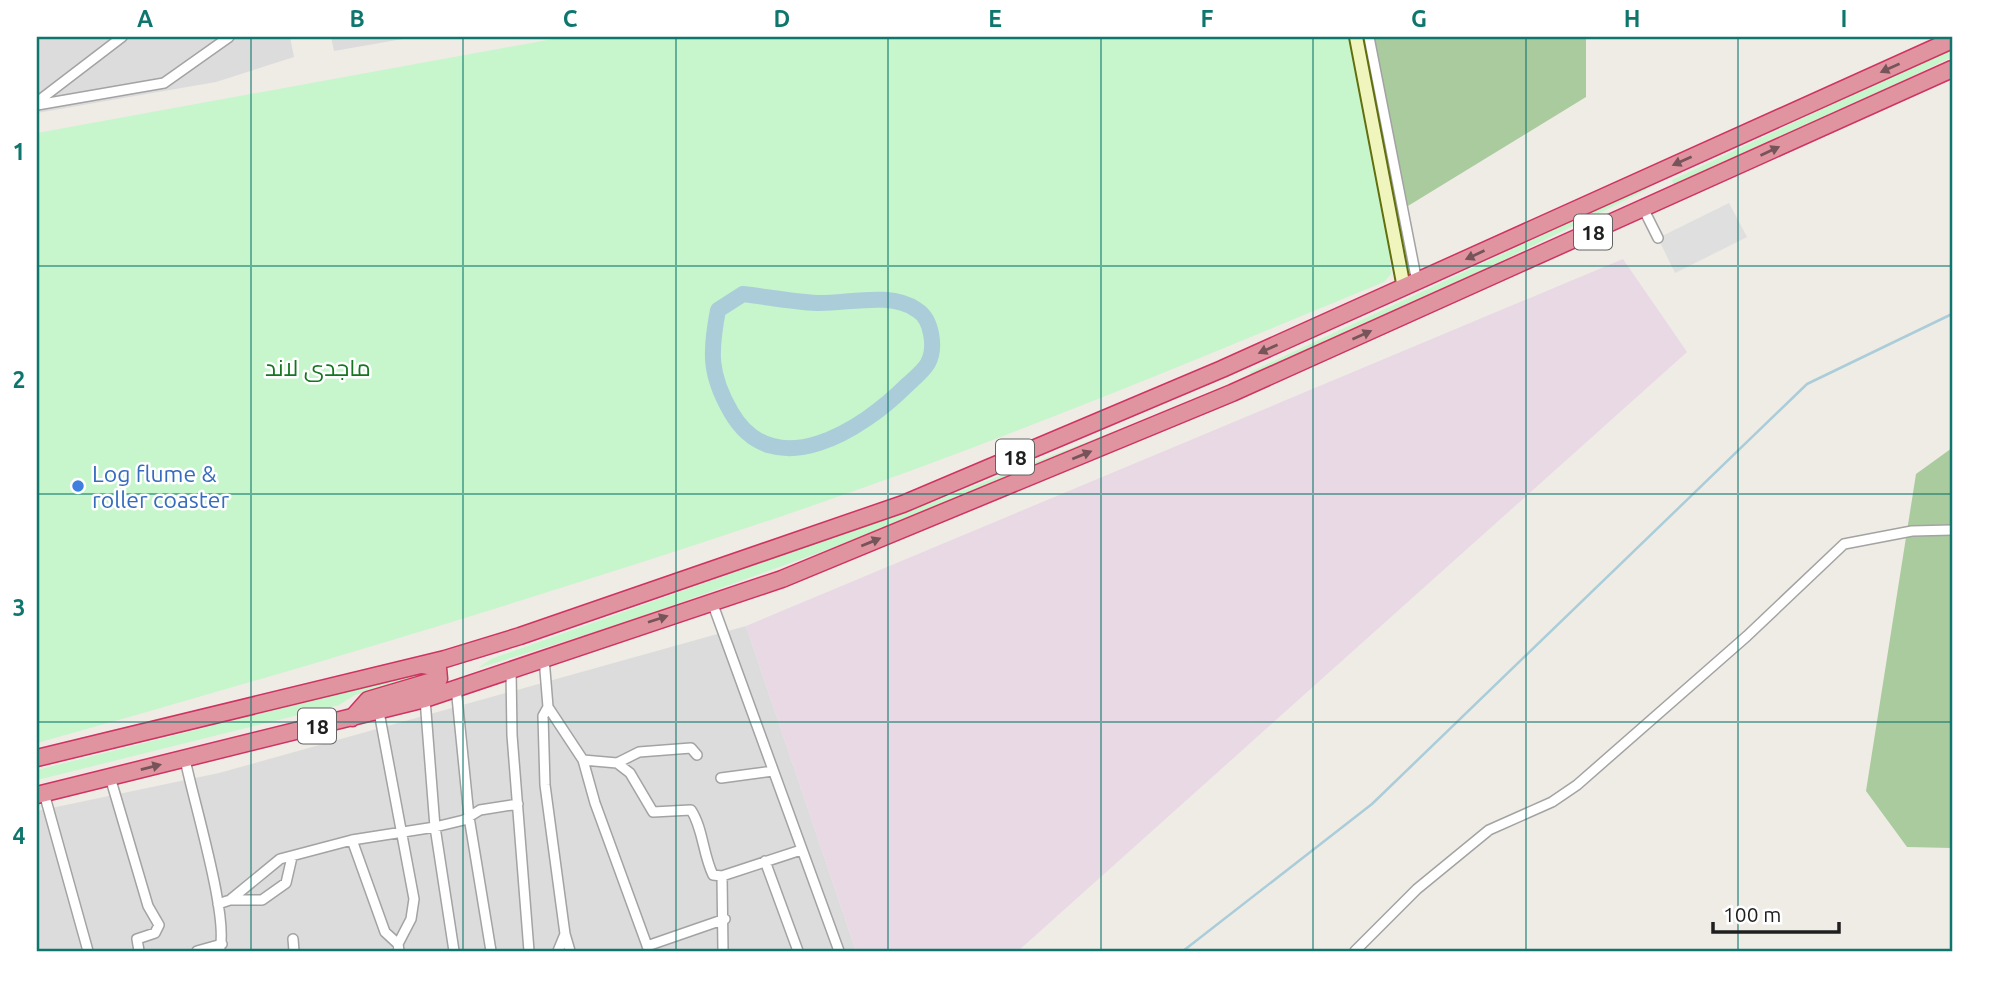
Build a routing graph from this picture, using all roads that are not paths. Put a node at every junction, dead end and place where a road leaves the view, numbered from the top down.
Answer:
1 (121, 37) edge
2 (229, 37) edge
3 (1356, 37) edge
4 (1369, 37) edge
5 (1952, 40) edge
6 (1952, 69) edge
7 (37, 104) edge
8 (1657, 172) junction
9 (1669, 199) junction
10 (1644, 210) junction
11 (1658, 238) dead end
12 (1410, 285) junction
13 (1222, 369) junction
14 (1232, 393) junction
15 (1952, 530) edge
16 (712, 602) junction
17 (476, 650) junction
18 (544, 658) junction
19 (420, 665) junction
20 (511, 670) junction
21 (488, 677) junction
22 (456, 687) junction
23 (425, 699) junction
24 (548, 707) junction
25 (379, 712) junction
26 (352, 718) junction
27 (697, 755) dead end
28 (37, 758) edge
29 (185, 759) junction
30 (583, 760) junction
31 (617, 763) junction
32 (774, 771) junction
33 (110, 777) junction
34 (721, 778) dead end
35 (40, 794) edge
36 (518, 804) junction
37 (469, 817) junction
38 (435, 827) junction
39 (400, 831) junction
40 (352, 840) junction
41 (801, 850) junction
42 (292, 857) junction
43 (765, 861) junction
44 (722, 876) junction
45 (230, 900) junction
46 (218, 904) junction
47 (725, 919) junction
48 (565, 934) junction
49 (293, 939) dead end
50 (399, 947) edge
51 (220, 948) edge
52 (648, 949) edge
53 (88, 951) edge
54 (139, 951) edge
55 (197, 951) edge
56 (294, 951) edge
57 (454, 951) edge
58 (491, 951) edge
59 (529, 951) edge
60 (558, 951) edge
61 (570, 951) edge
62 (723, 951) edge
63 (798, 951) edge
64 (839, 951) edge
65 (1355, 951) edge

1 - 7 street
2 - 7 street
3 - 12 street
4 - 12 street
5 -> 8 highway, 18
9 -> 6 highway, 18
8 - 9 highway
8 -> 12 highway, 18
9 - 10 highway, 18
10 - 11 street
14 -> 10 highway, 18
12 -> 13 highway, 18
13 - 14 highway
13 - 17 highway, 18
16 -> 14 highway, 18
15 - 65 street
18 -> 16 highway, 18
16 - 32 street
17 - 19 highway, 18
17 - 21 highway
18 - 20 highway, 18
18 - 24 street
19 - 26 highway
19 - 28 highway, 18
20 - 21 highway, 18
20 - 36 street
21 - 22 highway, 18
22 - 23 highway, 18
22 - 37 street
23 - 25 highway, 18
23 - 38 street
24 - 30 street
24 - 48 street
25 - 26 highway, 18
25 - 39 street
26 - 29 highway, 18
27 - 31 street
33 -> 29 highway, 18
29 - 46 street
30 - 31 street
30 - 52 street
31 - 44 street
32 - 34 street
32 - 41 street
33 - 35 highway, 18
33 - 54 street
35 - 53 street
36 - 37 street
36 - 59 street
37 - 38 street
37 - 58 street
38 - 39 street
38 - 57 street
39 - 40 street
39 - 50 street
40 - 42 street
40 - 50 street
41 - 43 street
41 - 64 street
42 - 45 street
42 - 45 street
43 - 44 street
43 - 63 street
44 - 47 street
45 - 46 street
46 - 51 street
47 - 52 street
47 - 62 street
48 - 60 street
48 - 61 street
49 - 56 street
51 - 55 street

